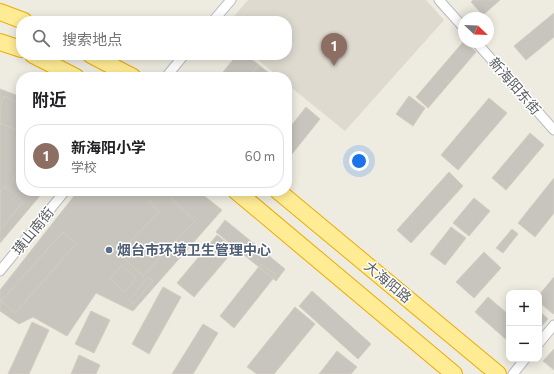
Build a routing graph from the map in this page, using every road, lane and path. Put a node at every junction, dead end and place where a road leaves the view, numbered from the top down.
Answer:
1 (231, 0) edge
2 (439, 0) edge
3 (0, 12) edge
4 (217, 16) edge
5 (16, 18) edge
6 (458, 21) edge
7 (0, 42) edge
8 (16, 47) edge
9 (481, 48) edge
10 (43, 60) edge
11 (101, 60) edge
12 (180, 60) edge
13 (66, 72) edge
14 (123, 72) edge
15 (170, 72) edge
16 (554, 130) edge
17 (61, 196) edge
18 (242, 196) edge
19 (284, 196) edge
20 (0, 271) edge
21 (554, 325) edge
22 (542, 339) edge
23 (523, 362) edge
24 (454, 374) edge
25 (498, 374) edge
26 (513, 374) edge

1 - 4 street
2 - 6 street
3 - 5 highway
7 - 8 highway
9 - 16 street, 新海阳东街
10 - 13 highway
11 - 14 highway
12 - 15 street
17 - 20 street, 璜山南街
18 - 24 highway, 大海阳路
19 - 25 highway, 大海阳路
21 - 22 street
23 - 26 street

